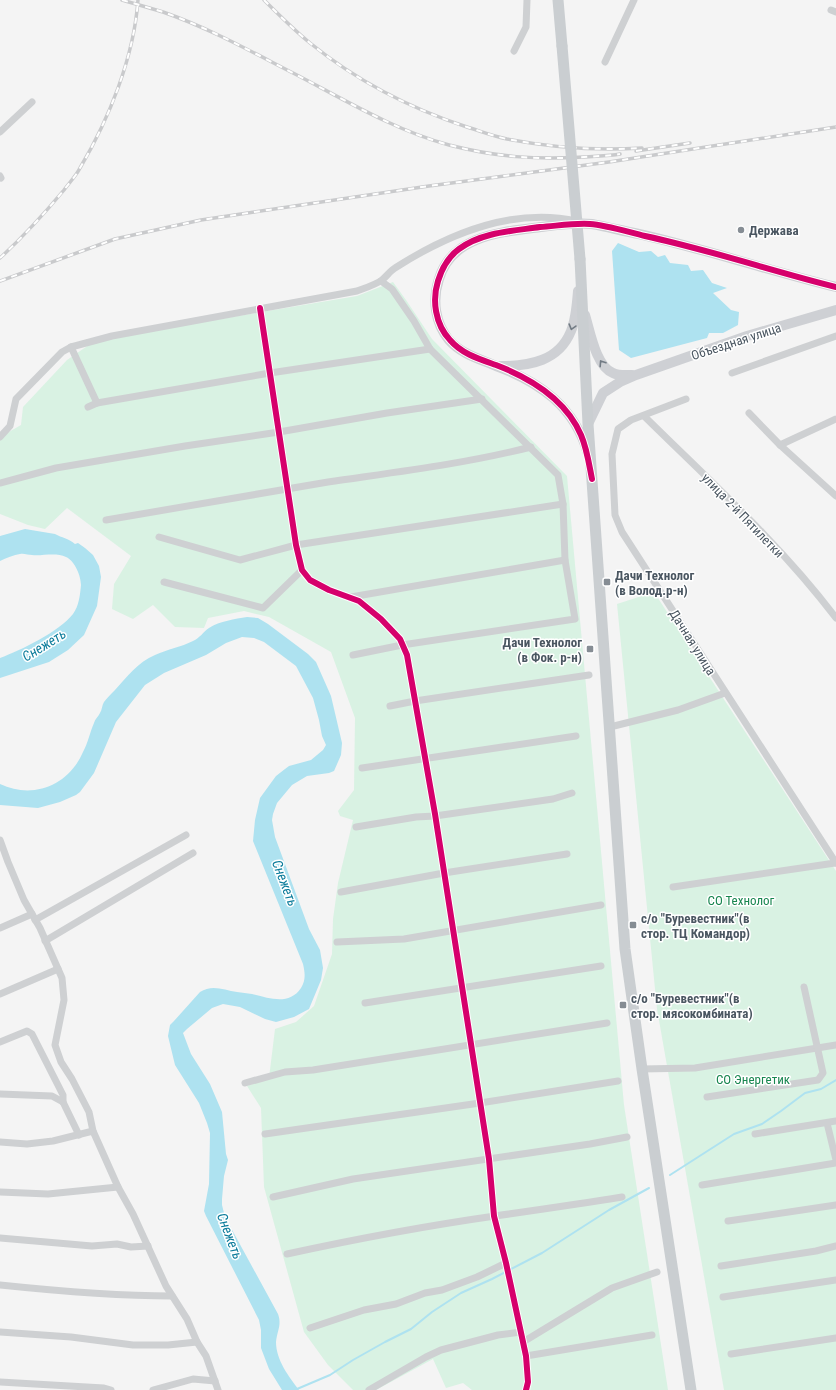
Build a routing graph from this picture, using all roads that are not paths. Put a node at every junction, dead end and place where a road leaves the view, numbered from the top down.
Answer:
1 (527, 0) edge
2 (558, 0) edge
3 (634, 0) edge
4 (514, 51) dead end
5 (605, 62) dead end
6 (32, 102) dead end
7 (0, 132) edge
8 (590, 224) junction
9 (580, 274) junction
10 (381, 281) junction
11 (836, 287) edge
12 (582, 307) junction
13 (260, 308) junction
14 (836, 310) edge
15 (836, 336) edge
16 (71, 347) junction
17 (430, 349) junction
18 (497, 366) junction
19 (270, 373) junction
20 (732, 373) dead end
21 (636, 374) junction
22 (482, 399) junction
23 (686, 399) dead end
24 (97, 403) junction
25 (88, 407) dead end
26 (749, 413) dead end
27 (644, 416) junction
28 (836, 419) edge
29 (588, 424) junction
30 (279, 432) junction
31 (0, 437) edge
32 (780, 445) junction
33 (531, 448) junction
34 (592, 479) junction
35 (0, 483) edge
36 (287, 489) junction
37 (836, 496) edge
38 (563, 504) junction
39 (106, 520) dead end
40 (159, 537) dead end
41 (296, 546) junction
42 (565, 560) junction
43 (302, 570) junction
44 (164, 582) dead end
45 (350, 598) junction
46 (836, 618) edge
47 (402, 645) junction
48 (353, 655) dead end
49 (589, 675) dead end
50 (725, 693) junction
51 (415, 701) junction
52 (390, 706) dead end
53 (610, 727) junction
54 (576, 736) dead end
55 (425, 758) junction
56 (362, 768) dead end
57 (572, 794) dead end
58 (435, 816) junction
59 (356, 827) dead end
60 (186, 835) dead end
61 (0, 840) edge
62 (193, 853) dead end
63 (567, 854) dead end
64 (8, 862) junction
65 (836, 863) edge
66 (0, 866) edge
67 (444, 873) junction
68 (673, 887) dead end
69 (341, 892) dead end
70 (601, 904) dead end
71 (34, 917) junction
72 (0, 928) edge
73 (453, 931) junction
74 (45, 941) junction
75 (337, 942) dead end
76 (601, 966) dead end
77 (58, 969) junction
78 (804, 987) dead end
79 (462, 988) junction
80 (0, 994) edge
81 (365, 1003) dead end
82 (607, 1023) dead end
83 (0, 1042) edge
84 (471, 1045) junction
85 (836, 1045) edge
86 (817, 1049) junction
87 (642, 1069) junction
88 (618, 1081) dead end
89 (244, 1082) dead end
90 (0, 1094) edge
91 (707, 1097) dead end
92 (63, 1102) junction
93 (480, 1103) junction
94 (836, 1121) edge
95 (827, 1123) junction
96 (93, 1131) junction
97 (79, 1134) junction
98 (265, 1134) dead end
99 (755, 1134) dead end
100 (627, 1137) dead end
101 (0, 1142) edge
102 (489, 1159) junction
103 (836, 1160) edge
104 (836, 1163) edge
105 (702, 1185) dead end
106 (118, 1187) junction
107 (0, 1192) edge
108 (273, 1197) dead end
109 (622, 1197) dead end
110 (836, 1205) edge
111 (494, 1216) junction
112 (728, 1221) dead end
113 (0, 1238) edge
114 (148, 1246) junction
115 (836, 1246) edge
116 (288, 1254) dead end
117 (506, 1263) junction
118 (721, 1266) dead end
119 (656, 1272) dead end
120 (836, 1280) edge
121 (0, 1285) edge
122 (172, 1296) junction
123 (723, 1297) dead end
124 (310, 1328) dead end
125 (0, 1332) edge
126 (521, 1332) junction
127 (652, 1335) dead end
128 (836, 1338) edge
129 (197, 1342) junction
130 (523, 1342) junction
131 (731, 1354) dead end
132 (526, 1356) junction
133 (215, 1381) junction
134 (0, 1382) edge
135 (92, 1389) edge
136 (111, 1390) edge
137 (153, 1390) edge
138 (218, 1390) edge
139 (369, 1390) edge
140 (526, 1390) edge
141 (691, 1390) edge

1 - 4 street
2 - 9 main road, bridge
3 - 5 street
6 - 7 street
8 - 10 street
8 - 11 street
8 - 18 street
9 - 12 main road
9 -> 18 street
10 - 13 street
10 - 17 street
21 -> 12 street
12 - 29 main road
13 - 16 street
13 - 19 street
14 - 21 street, Объездная улица
15 - 20 street
16 - 24 street
16 - 31 street
17 - 19 street
17 - 22 street
18 - 34 street
19 - 24 street
19 - 30 street
21 - 29 street
22 - 30 street
22 - 33 street
23 - 27 street, Дачная улица
24 - 25 street
26 - 32 street
27 - 46 street, улица 2-й Пятилетки
27 - 50 street, Дачная улица
28 - 32 street
29 - 34 main road
30 - 35 street
30 - 36 street
32 - 37 street
33 - 36 street
33 - 38 street
34 - 53 main road
36 - 39 street
36 - 41 street
38 - 41 street
38 - 42 street
40 - 41 street
41 - 43 street
42 - 45 street
42 - 47 street
43 - 44 street
43 - 45 street
45 - 47 street
47 - 48 street
47 - 51 street
49 - 51 street
50 - 53 street
50 - 65 street, Дачная улица
51 - 52 street
51 - 55 street
53 - 87 main road
54 - 55 street
55 - 56 street
55 - 58 street
57 - 58 street
58 - 59 street
58 - 67 street
60 - 71 street
61 - 64 street
62 - 74 street
63 - 67 street
64 - 66 street
64 - 71 street
65 - 68 street
67 - 69 street
67 - 73 street
70 - 73 street
71 - 72 street
71 - 74 street
73 - 75 street
73 - 79 street
74 - 77 street
76 - 79 street
77 - 80 street
77 - 96 street
78 - 86 street
79 - 81 street
79 - 84 street
82 - 84 street
83 - 92 street
84 - 89 street
84 - 93 street
85 - 86 street
86 - 87 street
86 - 91 street
87 - 141 main road
88 - 93 street
90 - 92 street
92 - 97 street
93 - 98 street
93 - 102 street
94 - 95 street
95 - 99 street
95 - 103 street
96 - 97 street
96 - 106 street
97 - 101 street
100 - 102 street
102 - 108 street
102 - 111 street
104 - 105 street
106 - 107 street
106 - 114 street
109 - 111 street
110 - 112 street
111 - 116 street
111 - 117 street
113 - 114 street
114 - 122 street
115 - 118 street
117 - 124 street
117 - 126 street
119 - 130 street
120 - 123 street
121 - 122 street
122 - 129 street
125 - 129 street
126 - 130 street
126 - 139 street
127 - 132 street
128 - 131 street
129 - 133 street
130 - 132 street
132 - 140 street
133 - 137 street
133 - 138 street
134 - 135 street
135 - 136 street

